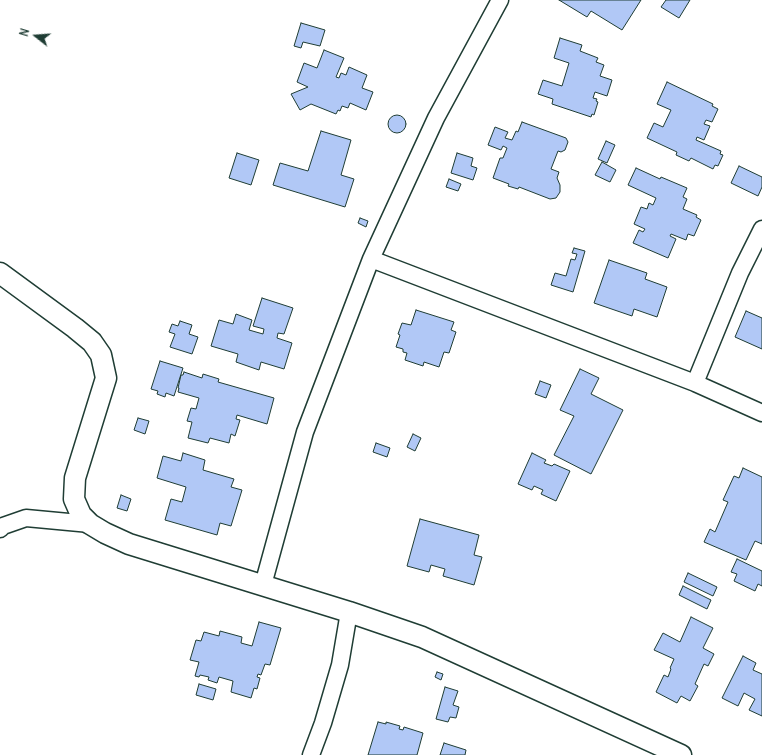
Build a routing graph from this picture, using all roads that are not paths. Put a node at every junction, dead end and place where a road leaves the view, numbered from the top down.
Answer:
1 (500, 0) edge
2 (762, 229) edge
3 (371, 259) junction
4 (0, 273) edge
5 (695, 383) junction
6 (762, 413) edge
7 (90, 524) junction
8 (0, 529) edge
9 (263, 585) junction
10 (349, 612) junction
11 (311, 755) edge
12 (682, 755) edge

1 - 3 street
2 - 5 street
3 - 5 street
3 - 9 street
4 - 7 street
5 - 6 street
7 - 8 street
7 - 9 street
9 - 10 street
10 - 11 street
10 - 12 street

